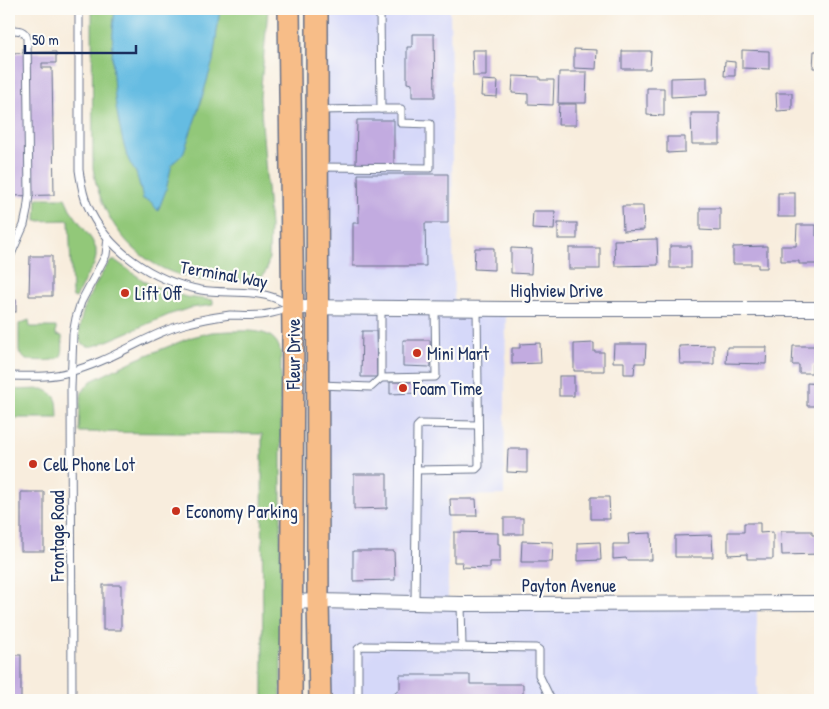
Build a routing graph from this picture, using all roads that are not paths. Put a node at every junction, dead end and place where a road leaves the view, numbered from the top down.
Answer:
1 (79, 9) edge
2 (289, 9) edge
3 (317, 9) edge
4 (380, 9) edge
5 (9, 30) edge
6 (381, 109) junction
7 (318, 110) junction
8 (318, 167) junction
9 (108, 238) junction
10 (9, 259) edge
11 (293, 307) junction
12 (319, 307) junction
13 (382, 308) junction
14 (435, 309) junction
15 (477, 309) junction
16 (820, 309) edge
17 (71, 372) junction
18 (9, 376) edge
19 (380, 378) junction
20 (319, 385) junction
21 (478, 425) junction
22 (417, 470) junction
23 (318, 601) junction
24 (291, 602) junction
25 (415, 603) junction
26 (820, 603) edge
27 (461, 604) junction
28 (462, 647) junction
29 (72, 700) edge
30 (291, 700) edge
31 (320, 700) edge
32 (358, 700) edge
33 (551, 700) edge

1 - 9 lane, Terminal Way
2 - 11 main road, Fleur Drive
3 - 7 main road, Fleur Drive
4 - 6 lane
5 - 10 lane
6 - 7 lane
6 - 8 lane
7 - 8 main road, Fleur Drive
8 - 12 main road, Fleur Drive
9 - 11 lane, Terminal Way
9 - 17 lane
11 - 12 street, Highview Drive
11 - 17 lane, Terminal Way
11 - 24 main road, Fleur Drive
12 - 13 street, Highview Drive
12 - 20 main road, Fleur Drive
13 - 14 street, Highview Drive
13 - 19 lane
14 - 15 street, Highview Drive
14 - 19 lane
15 - 16 street, Highview Drive
15 - 21 lane
17 - 18 lane, Terminal Way
17 - 29 lane, Frontage Road
19 - 20 lane
20 - 23 main road, Fleur Drive
21 - 22 lane
21 - 22 lane
22 - 25 lane
23 - 24 street, Payton Avenue
23 - 25 street, Payton Avenue
23 - 31 main road, Fleur Drive
24 - 30 main road, Fleur Drive
25 - 27 street, Payton Avenue
26 - 27 street, Payton Avenue
27 - 28 lane
28 - 32 lane
28 - 33 lane

